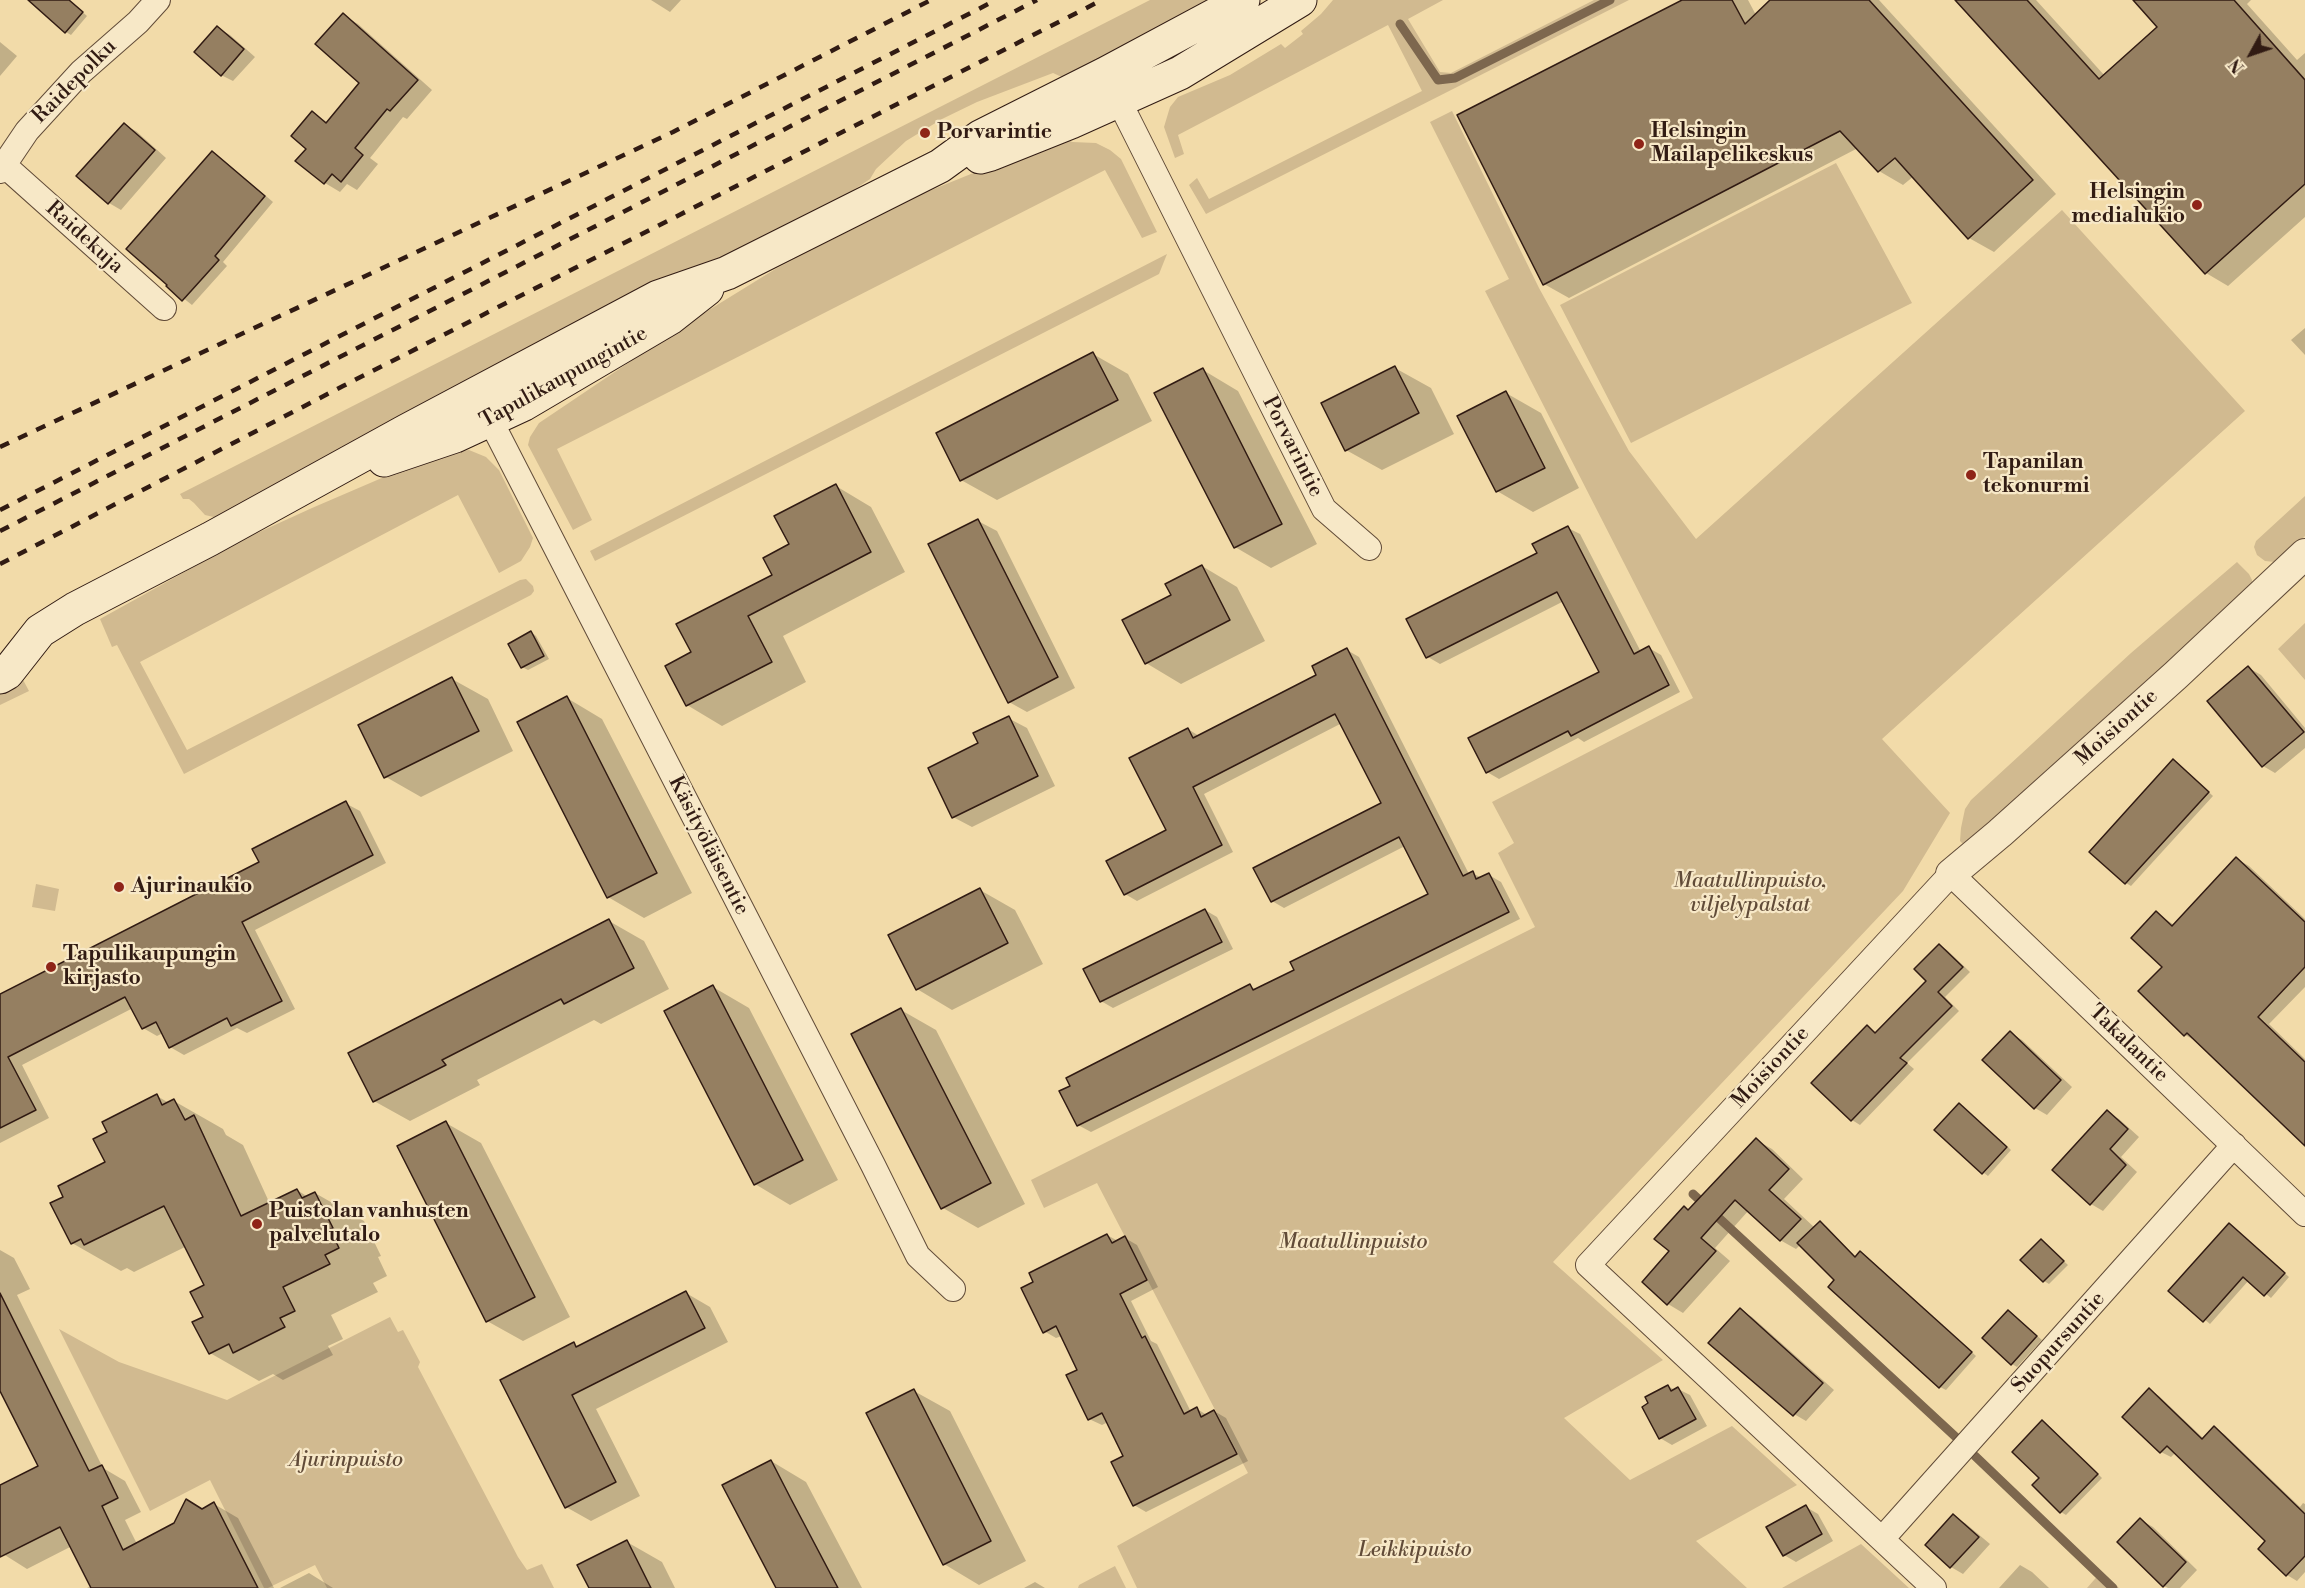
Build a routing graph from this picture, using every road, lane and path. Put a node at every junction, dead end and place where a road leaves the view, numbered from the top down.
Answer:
1 (158, 0) edge
2 (1243, 0) edge
3 (1300, 0) edge
4 (1112, 87) junction
5 (2, 169) edge
6 (164, 308) dead end
7 (483, 407) junction
8 (1369, 548) dead end
9 (2305, 554) edge
10 (40, 631) junction
11 (0, 641) edge
12 (0, 677) edge
13 (1951, 874) junction
14 (2234, 1146) junction
15 (2305, 1214) edge
16 (953, 1289) dead end
17 (1882, 1539) junction
18 (1934, 1588) edge

1 - 5 street, Raidepolku
2 - 4 main road, Tapulikaupungintie
3 - 4 main road, Tapulikaupungintie
4 - 7 main road, Tapulikaupungintie
4 - 8 street, Porvarintie
5 - 6 street, Raidekuja
7 - 10 main road, Tapulikaupungintie
7 - 16 street, Käsityöläisentie
9 - 13 street, Moisiontie
10 - 11 main road, Tapulikaupungintie
10 - 12 main road, Tapulikaupungintie
13 - 14 street, Takalantie
13 - 17 street, Moisiontie
14 - 15 street, Takalantie
14 - 17 street, Suopursuntie
17 - 18 street, Moisiontie

